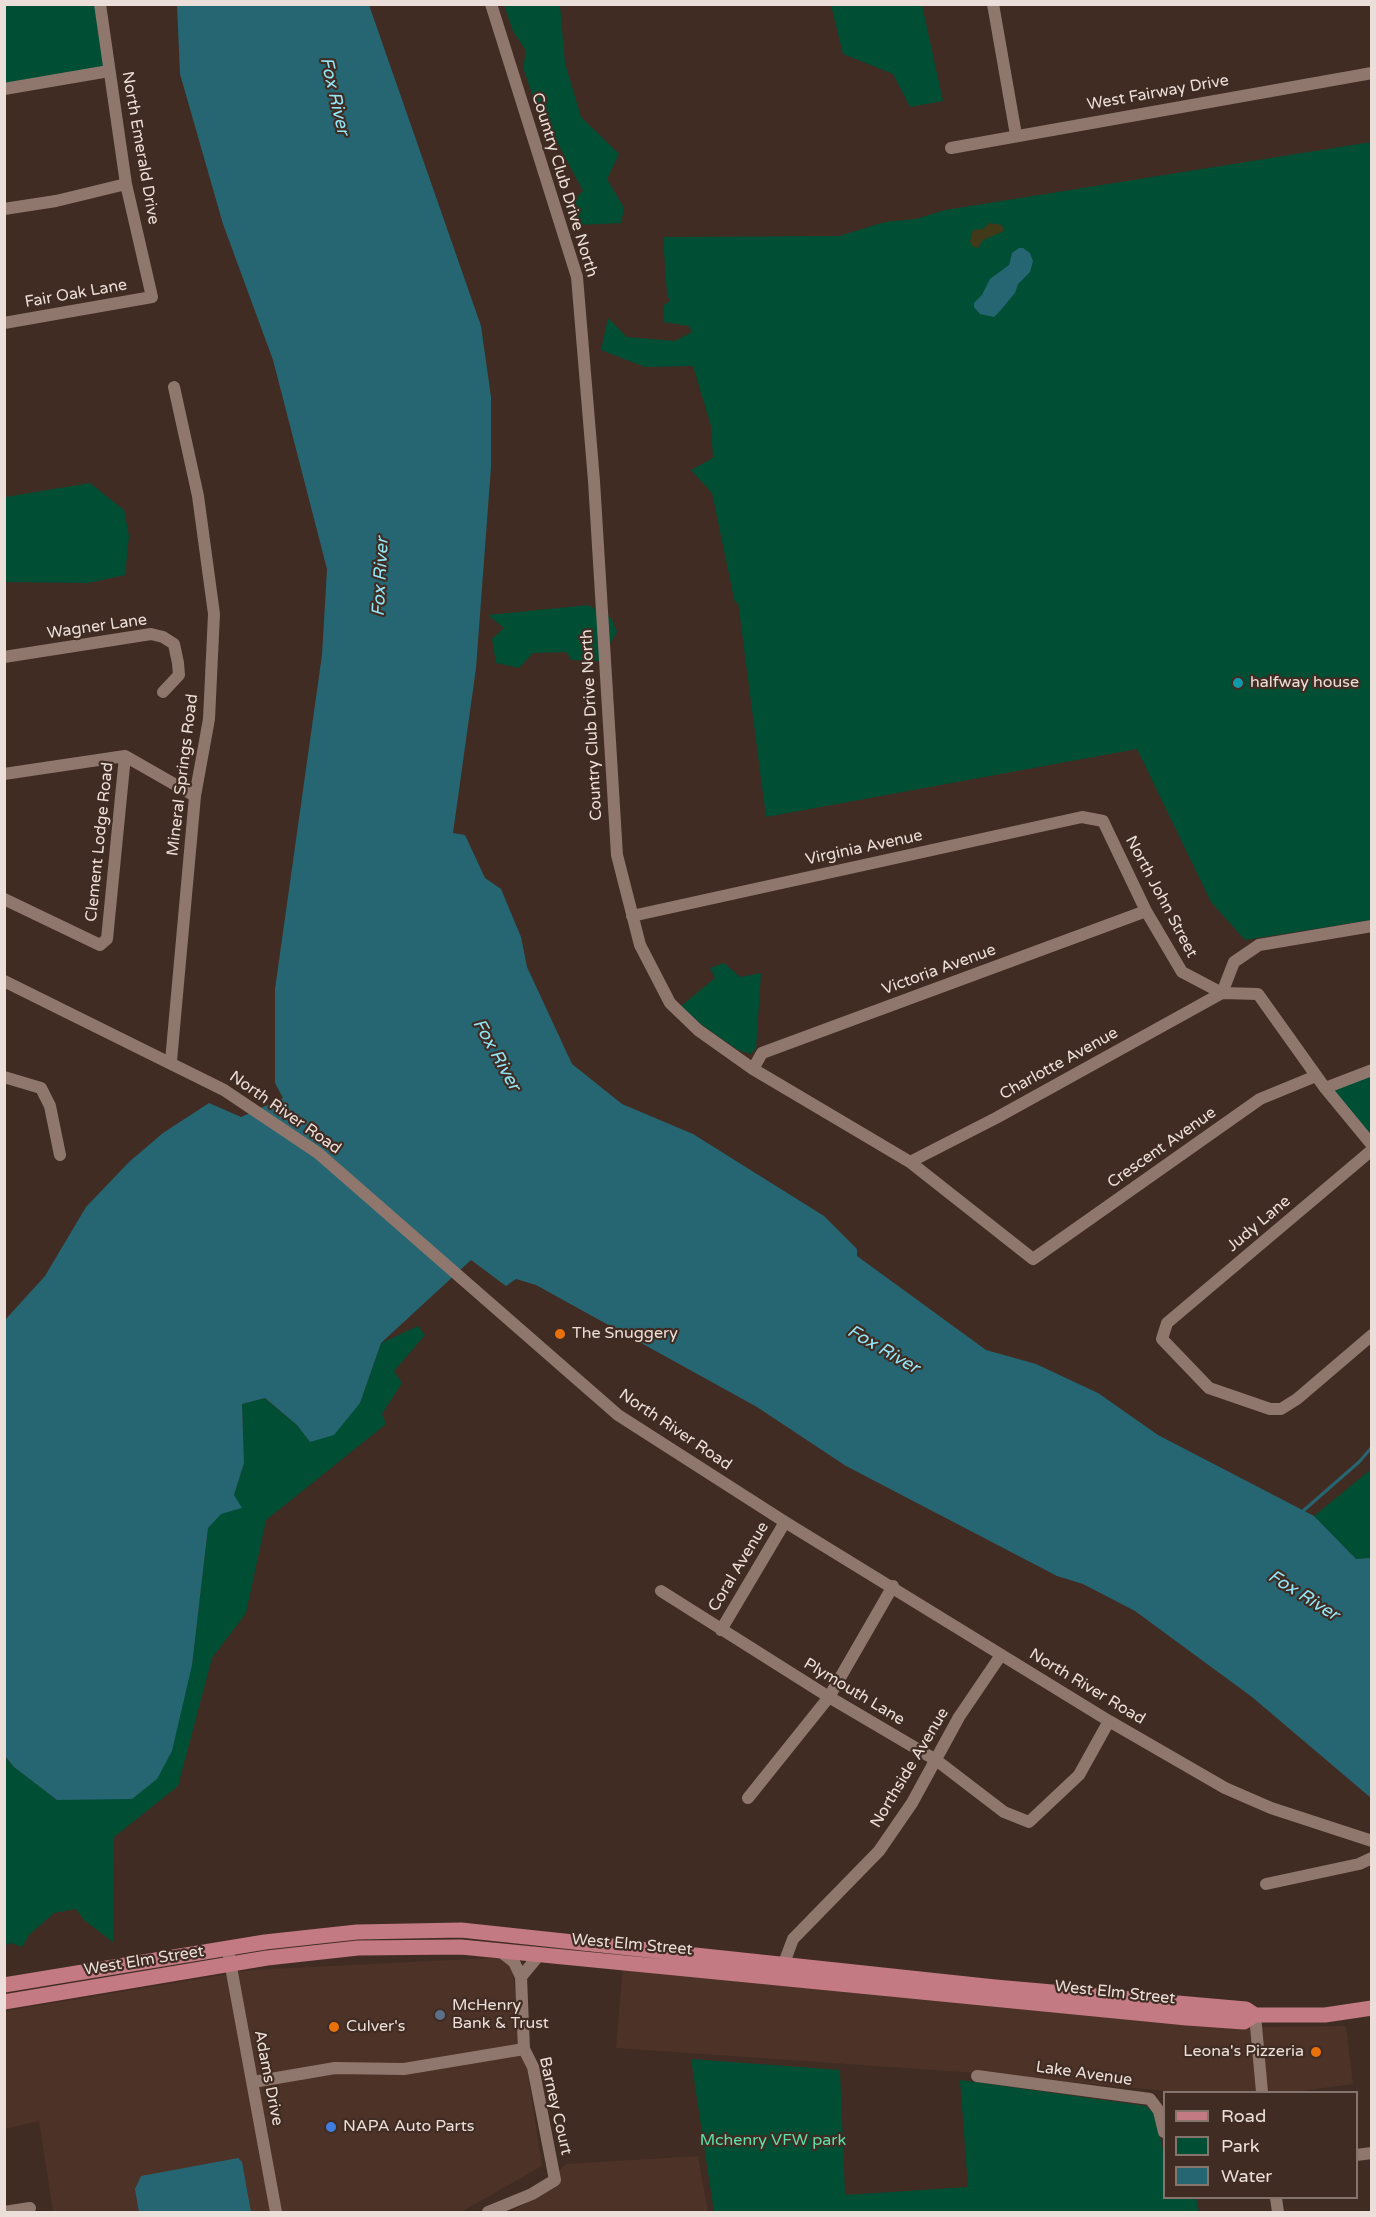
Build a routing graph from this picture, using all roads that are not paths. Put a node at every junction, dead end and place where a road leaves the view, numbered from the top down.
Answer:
1 (100, 4) edge
2 (491, 4) edge
3 (993, 4) edge
4 (109, 71) junction
5 (1371, 73) edge
6 (4, 89) edge
7 (1016, 135) junction
8 (951, 148) dead end
9 (126, 184) junction
10 (4, 209) edge
11 (152, 297) joint
12 (4, 323) edge
13 (174, 387) dead end
14 (4, 657) edge
15 (163, 692) dead end
16 (125, 756) junction
17 (4, 774) edge
18 (195, 796) junction
19 (1103, 821) joint
20 (4, 899) edge
21 (1146, 910) junction
22 (632, 916) junction
23 (1371, 926) edge
24 (4, 981) edge
25 (1222, 993) junction
26 (171, 1061) junction
27 (753, 1070) junction
28 (1371, 1070) edge
29 (1316, 1076) junction
30 (4, 1077) edge
31 (1325, 1088) junction
32 (1371, 1145) edge
33 (1371, 1150) edge
34 (60, 1155) dead end
35 (910, 1162) junction
36 (1033, 1259) joint
37 (1371, 1335) edge
38 (785, 1522) junction
39 (893, 1586) junction
40 (661, 1591) dead end
41 (721, 1629) junction
42 (1001, 1655) junction
43 (829, 1697) junction
44 (1109, 1721) junction
45 (936, 1760) junction
46 (748, 1798) dead end
47 (1371, 1841) edge
48 (1371, 1858) edge
49 (1266, 1884) dead end
50 (228, 1949) junction
51 (500, 1951) junction
52 (540, 1954) junction
53 (230, 1965) junction
54 (781, 1971) junction
55 (521, 1977) junction
56 (4, 1986) edge
57 (4, 2002) edge
58 (1371, 2008) edge
59 (1255, 2015) junction
60 (524, 2049) junction
61 (977, 2076) dead end
62 (253, 2082) junction
63 (1262, 2091) edge
64 (1163, 2128) edge
65 (30, 2208) dead end
66 (4, 2212) edge
67 (276, 2212) edge
68 (488, 2212) edge

1 - 4 street, North Emerald Drive
2 - 22 street, Country Club Drive North
3 - 7 street
4 - 6 street
4 - 9 street, North Emerald Drive
5 - 7 street, West Fairway Drive
7 - 8 street, West Fairway Drive
9 - 10 street
9 - 11 street, North Emerald Drive
11 - 12 street, Fair Oak Lane
13 - 18 street, Mineral Springs Road
14 - 15 street, Wagner Lane
16 - 17 street, Clement Lodge Road
16 - 18 street
16 - 20 street, Clement Lodge Road
18 - 26 street, Mineral Springs Road
19 - 21 street, North John Street
19 - 22 street, Virginia Avenue
21 - 25 street, North John Street
21 - 27 street, Victoria Avenue
22 - 27 street, Country Club Drive North
23 - 25 street
24 - 26 street, North River Road
25 - 29 street, North John Street
25 - 35 street, Charlotte Avenue
26 - 38 street, North River Road
27 - 35 street, Country Club Drive North
28 - 31 street
29 - 31 street, North John Street
29 - 36 street, Crescent Avenue
30 - 34 street
31 - 32 street, North John Street
33 - 37 street, Judy Lane
35 - 36 street, Country Club Drive North
38 - 39 street, North River Road
38 - 41 street, Coral Avenue
39 - 42 street, North River Road
39 - 43 street
40 - 41 street, Plymouth Lane
41 - 43 street, Plymouth Lane
42 - 44 street, North River Road
42 - 45 street, Northside Avenue
43 - 45 street, Plymouth Lane
43 - 46 street
44 - 45 street, Plymouth Lane
44 - 47 street, North River Road
45 - 54 street, Northside Avenue
48 - 49 street
50 - 53 street, Adams Drive
50 - 54 main road, West Elm Street
50 - 56 main road, West Elm Street
51 - 52 main road, West Elm Street
51 - 53 main road, West Elm Street
51 - 55 street
52 - 54 main road, West Elm Street
52 - 55 street
53 - 57 main road, West Elm Street
53 - 62 street, Adams Drive
54 - 59 main road, West Elm Street
55 - 60 street, Barney Court
58 - 59 main road, West Elm Street
59 - 63 street
60 - 62 street
60 - 68 street, Barney Court
61 - 64 street, Lake Avenue
62 - 67 street, Adams Drive
65 - 66 street

